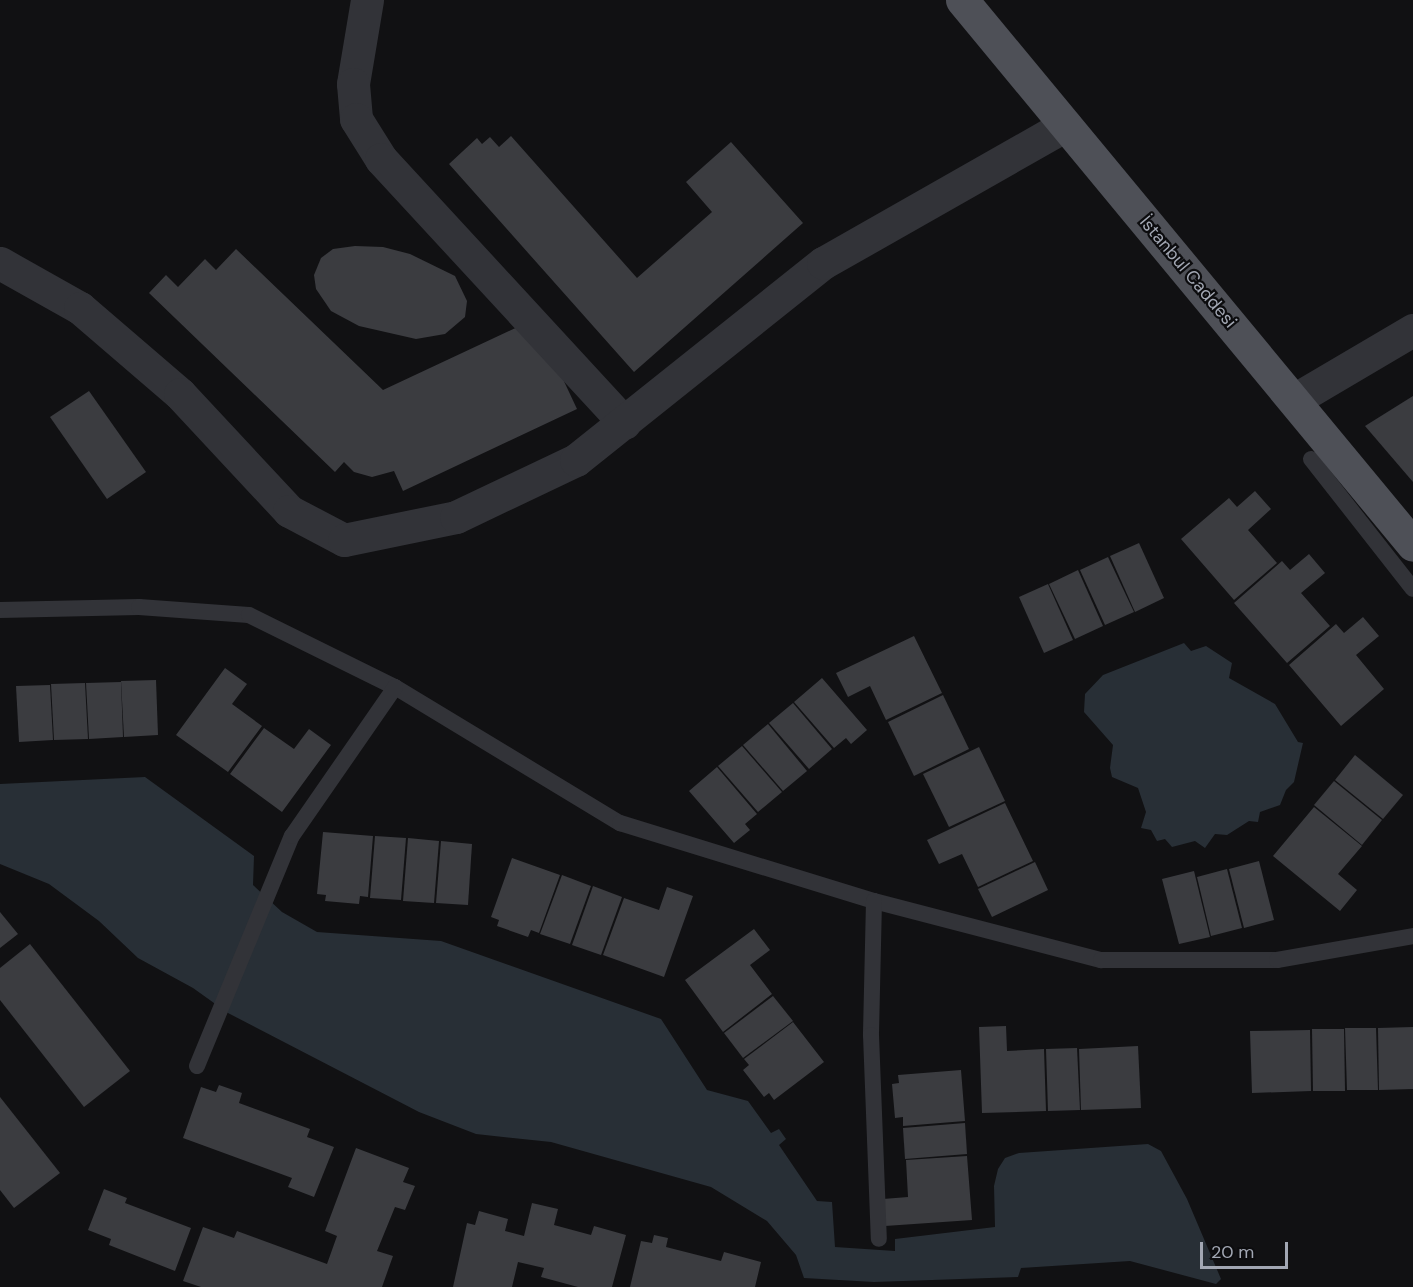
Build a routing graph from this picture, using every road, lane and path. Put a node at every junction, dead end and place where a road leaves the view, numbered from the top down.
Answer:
1 (367, 0) edge
2 (962, 0) edge
3 (1066, 125) junction
4 (0, 264) edge
5 (1413, 330) edge
6 (1294, 400) junction
7 (625, 423) junction
8 (1311, 459) dead end
9 (1413, 545) edge
10 (1413, 589) edge
11 (0, 610) edge
12 (395, 687) junction
13 (874, 901) junction
14 (1413, 936) edge
15 (196, 1066) dead end
16 (879, 1239) dead end

1 - 7 street
2 - 3 main road, İstanbul Caddesi
3 - 6 main road, İstanbul Caddesi
3 - 7 street
4 - 7 street
5 - 6 street
6 - 9 main road, İstanbul Caddesi
8 - 10 lane
11 - 12 lane
12 - 13 lane
12 - 15 lane
13 - 14 lane
13 - 16 lane

